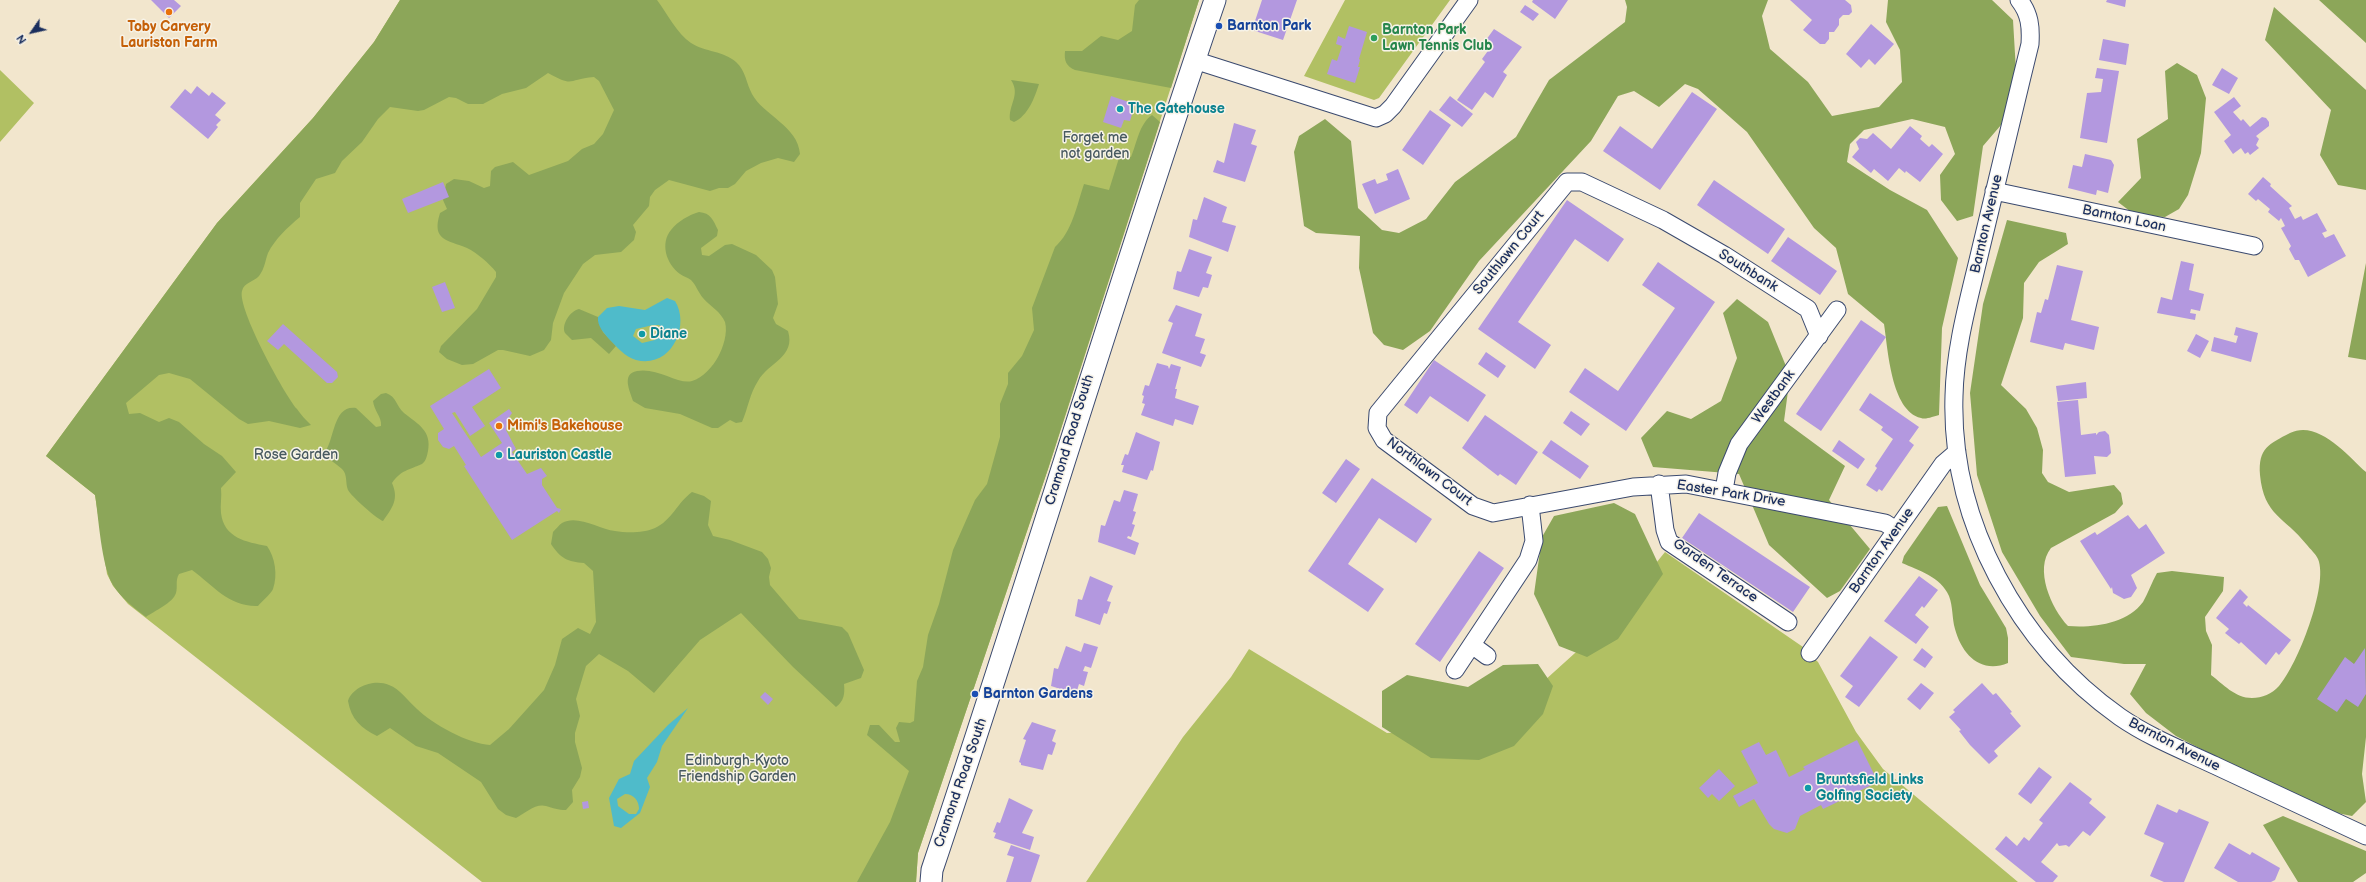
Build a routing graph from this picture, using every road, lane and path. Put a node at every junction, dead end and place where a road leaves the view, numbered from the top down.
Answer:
1 (1215, 0) edge
2 (1469, 0) edge
3 (2026, 3) edge
4 (1194, 60) junction
5 (1567, 182) joint
6 (1994, 191) junction
7 (2254, 246) dead end
8 (1837, 310) dead end
9 (1450, 324) joint
10 (1819, 336) junction
11 (1957, 452) junction
12 (1659, 484) junction
13 (1724, 490) junction
14 (1530, 506) junction
15 (1493, 513) joint
16 (1896, 530) junction
17 (1788, 622) dead end
18 (1472, 646) junction
19 (1810, 653) dead end
20 (1487, 656) dead end
21 (1455, 670) dead end
22 (2366, 836) edge
23 (931, 882) edge

1 - 4 street, Cramond Road South
2 - 4 street
3 - 6 street, Barnton Avenue
4 - 23 street, Cramond Road South
5 - 9 street, Southlawn Court
5 - 10 street, Southbank
6 - 7 street, Barnton Loan
6 - 11 street, Barnton Avenue
8 - 10 street, Westbank
9 - 15 street, Northlawn Court
10 - 13 street, Westbank
11 - 16 street, Barnton Avenue
11 - 22 street, Barnton Avenue
12 - 13 street, Easter Park Drive
12 - 14 street, Easter Park Drive
12 - 17 street, Garden Terrace
13 - 16 street, Easter Park Drive
14 - 15 street, Easter Park Drive
14 - 18 street
16 - 19 street, Barnton Avenue
18 - 20 street
18 - 21 street

